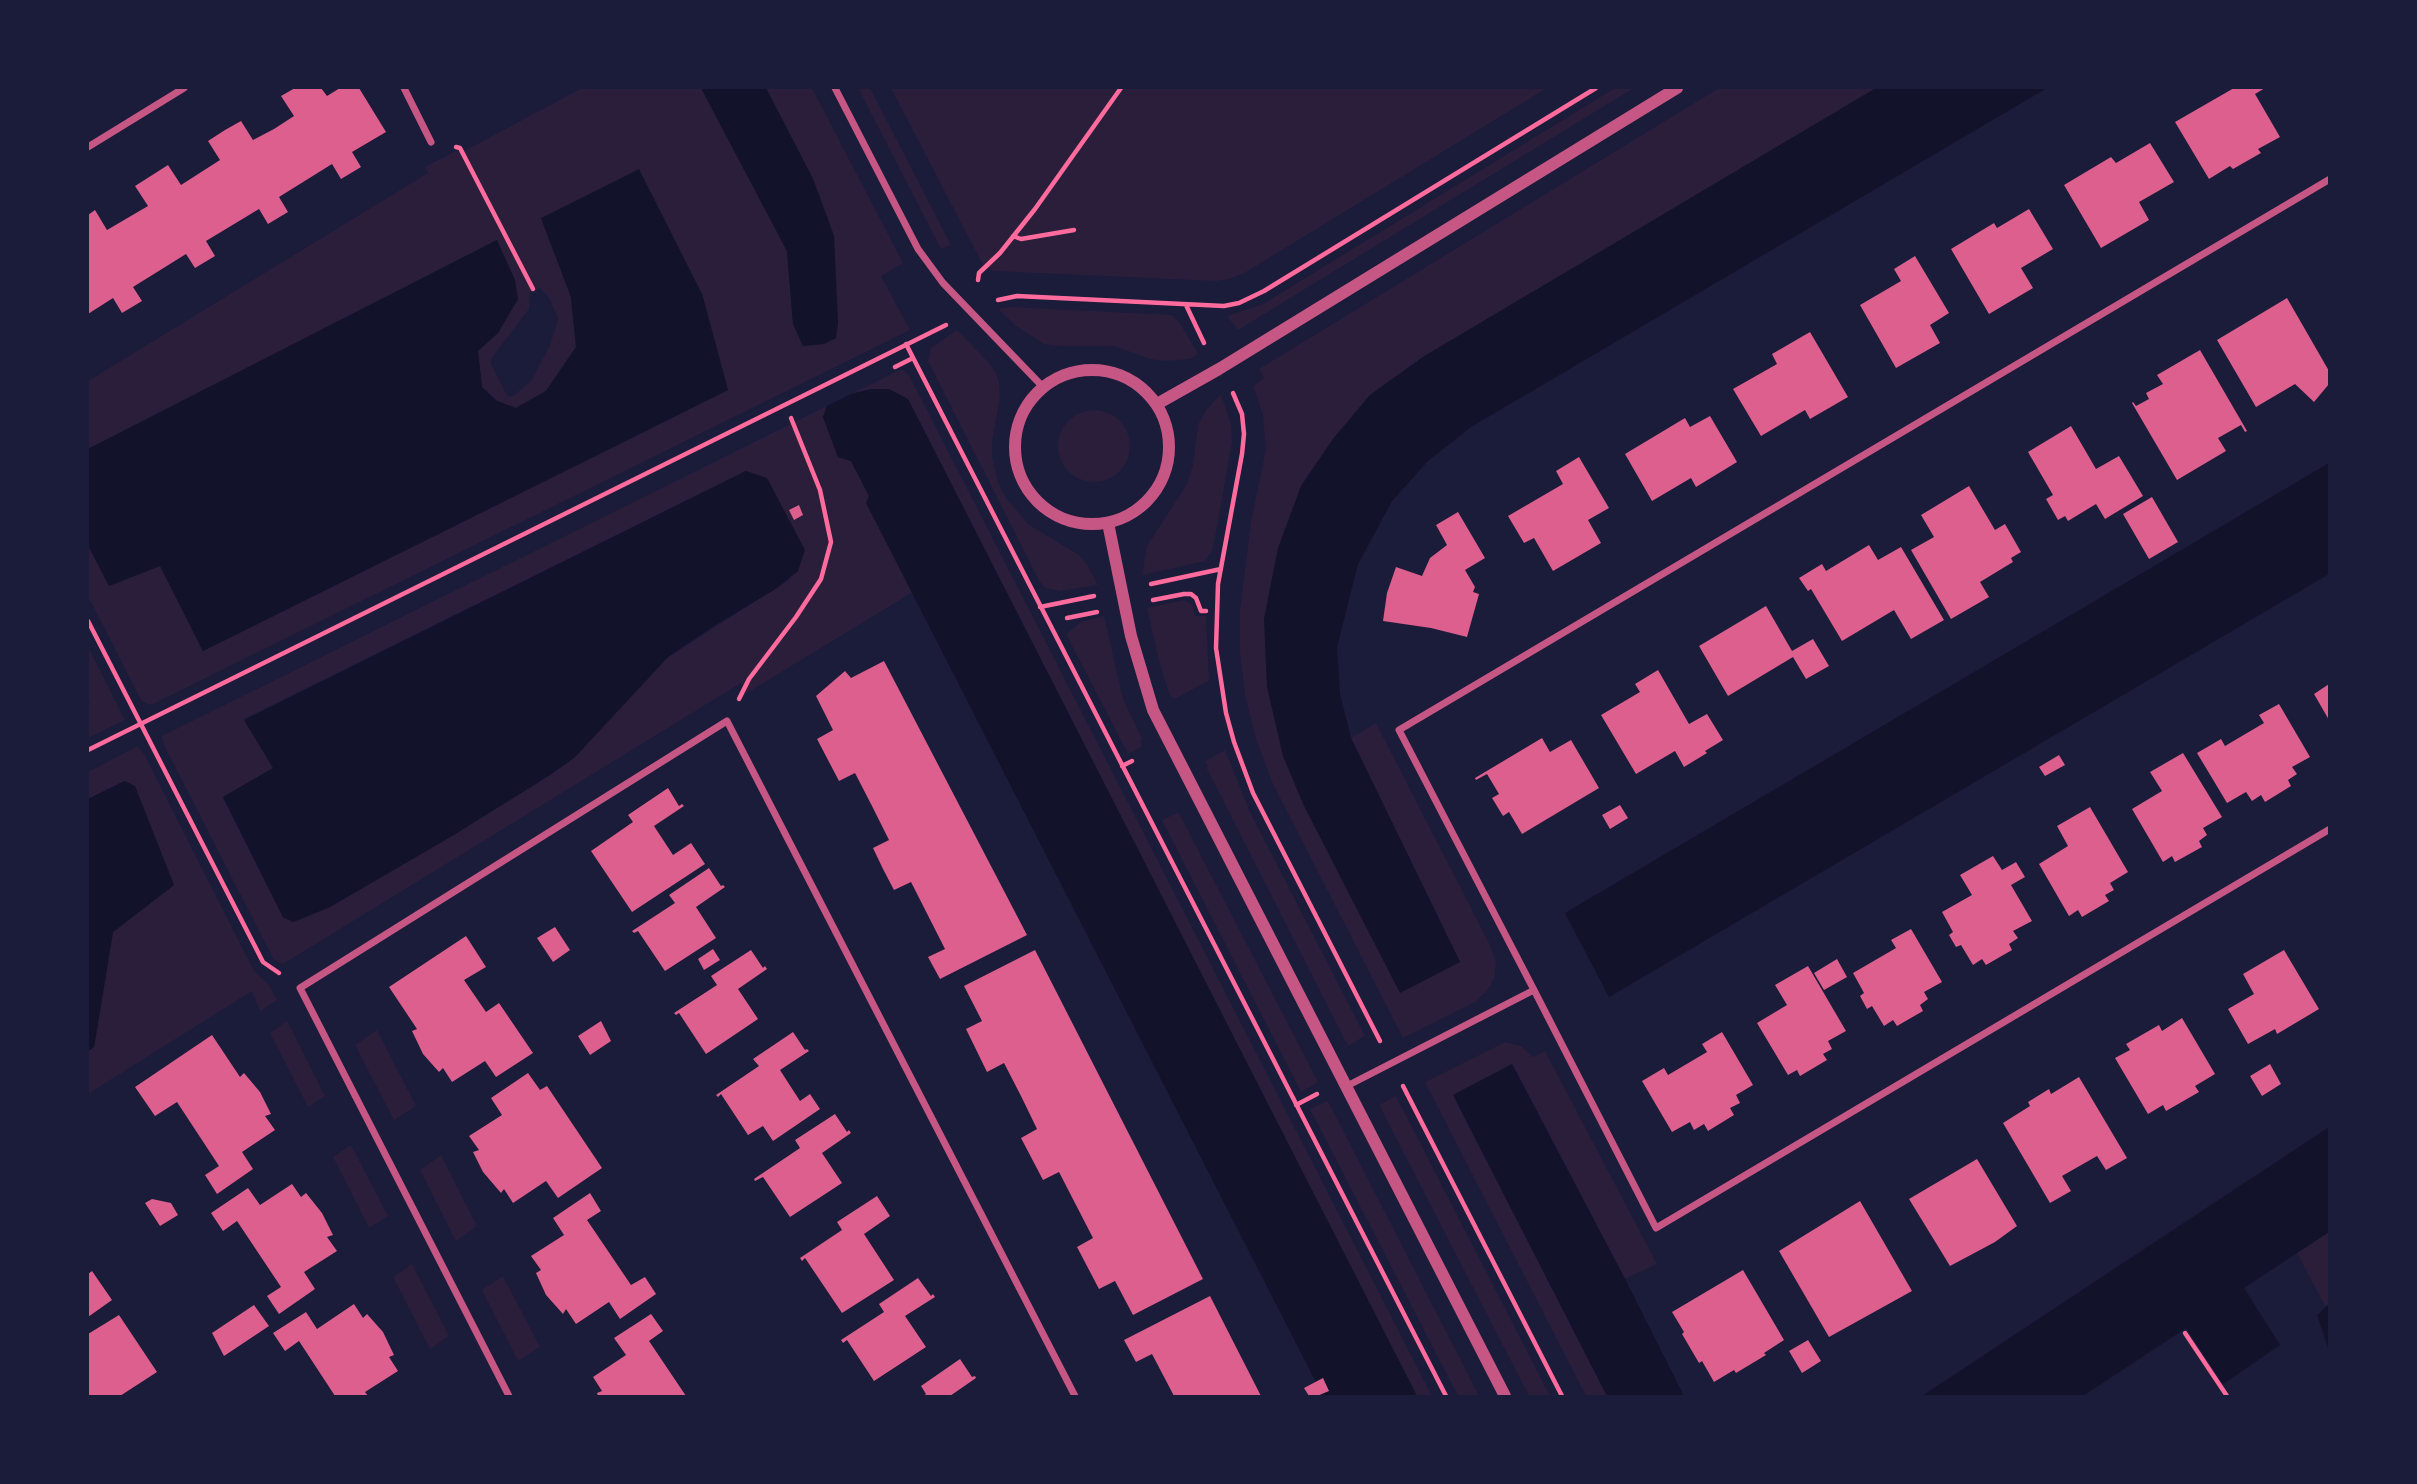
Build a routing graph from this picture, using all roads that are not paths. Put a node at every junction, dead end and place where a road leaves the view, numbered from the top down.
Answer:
1 (184, 88) edge
2 (404, 88) edge
3 (835, 88) edge
4 (1677, 88) edge
5 (431, 142) road end
6 (88, 147) edge
7 (2329, 179) edge
8 (1043, 387) junction
9 (1157, 404) junction
10 (1108, 523) junction
11 (2329, 829) edge
12 (1534, 990) junction
13 (1345, 1087) junction
14 (509, 1396) edge
15 (1074, 1396) edge
16 (1505, 1396) edge

1 - 6 street
2 - 5 street
3 - 8 street
4 - 9 street
7 - 12 street
8 - 9 street
8 - 10 street
9 - 10 street
10 - 13 street
11 - 12 street
12 - 13 street
13 - 16 street
14 - 15 street

